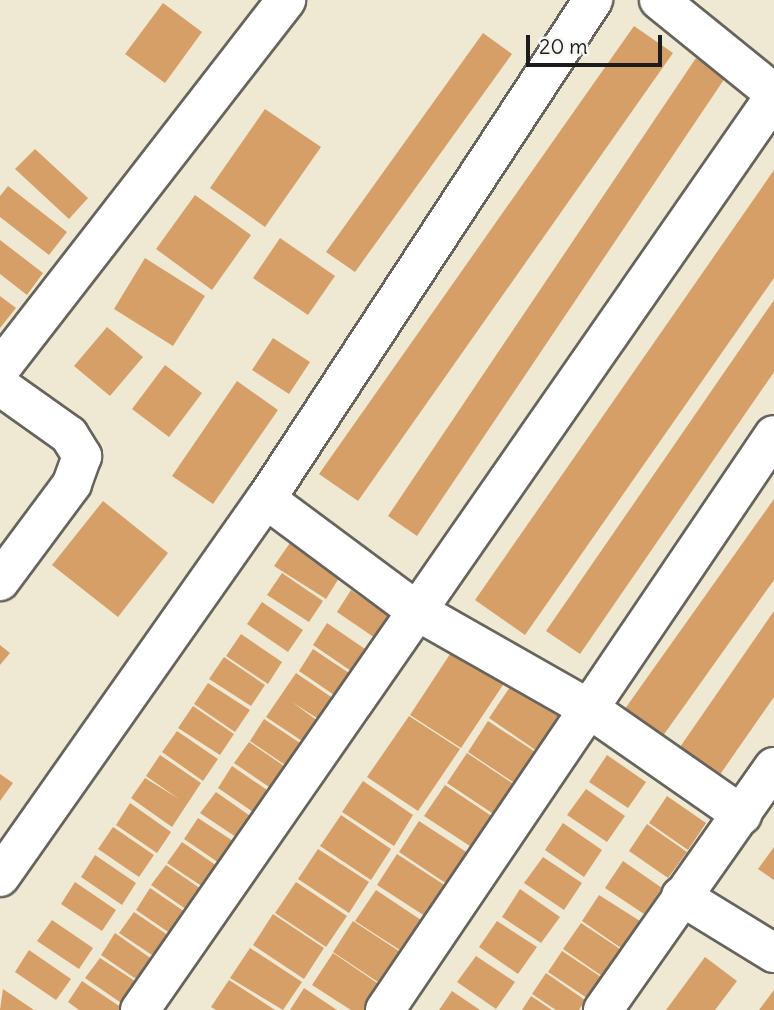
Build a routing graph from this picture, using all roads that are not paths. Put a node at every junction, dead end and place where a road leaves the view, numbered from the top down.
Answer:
1 (286, 0) edge
2 (593, 0) edge
3 (659, 0) edge
4 (774, 95) edge
5 (0, 369) edge
6 (0, 386) edge
7 (774, 435) edge
8 (266, 499) junction
9 (0, 581) edge
10 (418, 611) junction
11 (591, 710) junction
12 (774, 766) edge
13 (742, 815) junction
14 (0, 877) edge
15 (681, 896) junction
16 (774, 953) edge
17 (140, 1010) edge
18 (385, 1010) edge
19 (603, 1010) edge

1 - 5 street
2 - 8 street
3 - 4 street
4 - 10 street
6 - 9 street
7 - 11 street
8 - 10 street
8 - 14 street
10 - 11 street
10 - 17 street
11 - 13 street
11 - 18 street
12 - 13 street
13 - 15 street
15 - 16 street
15 - 19 street

